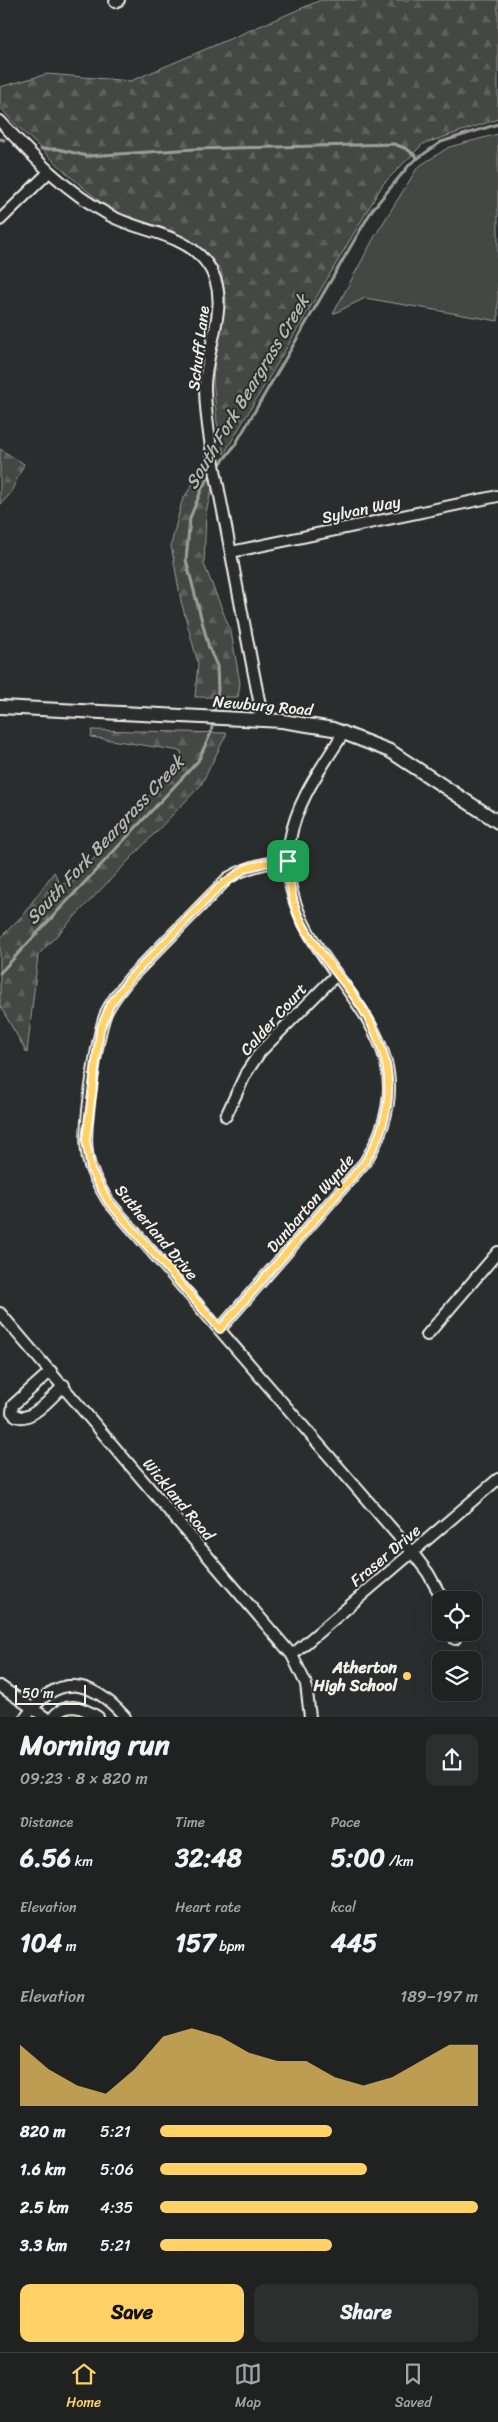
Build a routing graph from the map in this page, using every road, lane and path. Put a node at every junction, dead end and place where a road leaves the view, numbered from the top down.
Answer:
1 (0, 121) edge
2 (48, 173) junction
3 (0, 220) edge
4 (498, 496) edge
5 (231, 552) junction
6 (0, 707) edge
7 (263, 720) junction
8 (344, 732) junction
9 (498, 822) edge
10 (288, 861) junction
11 (337, 974) junction
12 (226, 1116) dead end
13 (498, 1252) edge
14 (0, 1313) edge
15 (220, 1329) junction
16 (426, 1336) dead end
17 (50, 1370) junction
18 (64, 1386) junction
19 (498, 1479) edge
20 (412, 1552) junction
21 (438, 1591) edge
22 (292, 1655) junction
23 (0, 1686) edge
24 (32, 1708) junction
25 (26, 1717) edge
26 (45, 1717) edge
27 (53, 1717) edge
28 (98, 1717) edge
29 (125, 1717) edge
30 (310, 1717) edge

1 - 2 street, Schuff Lane
2 - 3 street
2 - 5 street, Schuff Lane
4 - 5 street, Sylvan Way
5 - 7 street, Schuff Lane
6 - 7 main road, Newburg Road
7 - 8 main road, Newburg Road
8 - 9 main road, Newburg Road
8 - 10 street, Dunbarton Wynde
10 - 11 street, Dunbarton Wynde
10 - 15 street, Sutherland Drive
11 - 12 street, Calder Court
11 - 15 street, Dunbarton Wynde
13 - 16 street
14 - 17 street, Wickland Road
15 - 20 street, Sutherland Drive
17 - 18 street, Wickland Road
17 - 18 street
18 - 22 street, Wickland Road
19 - 20 street, Fraser Drive
20 - 21 street, Sutherland Drive
20 - 22 street, Fraser Drive
22 - 30 street, Wickland Road
23 - 24 street
24 - 25 street
24 - 26 street
24 - 29 street
27 - 28 street

